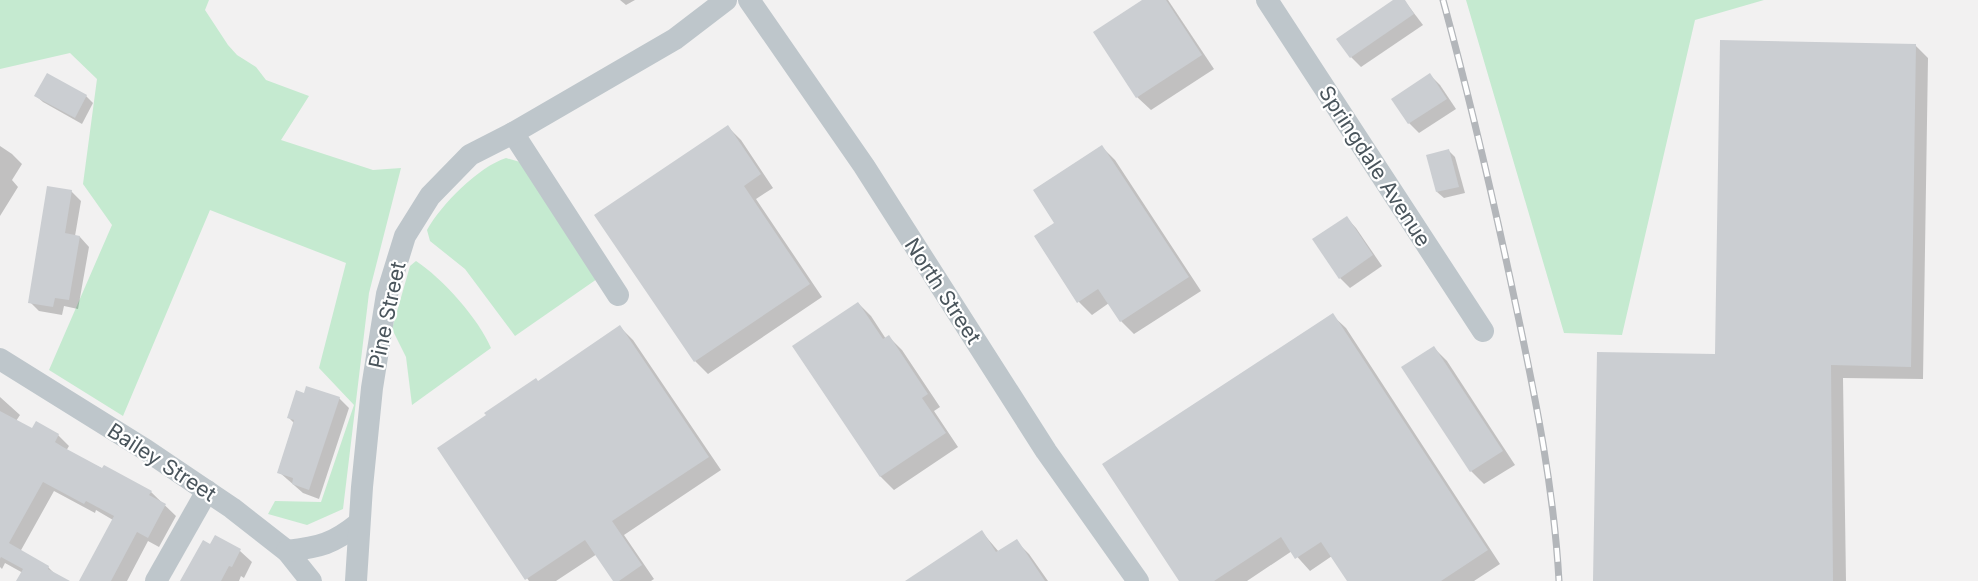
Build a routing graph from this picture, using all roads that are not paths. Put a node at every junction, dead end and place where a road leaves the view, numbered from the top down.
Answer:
1 (726, 0) edge
2 (749, 0) edge
3 (1267, 0) edge
4 (513, 133) junction
5 (618, 295) dead end
6 (1483, 331) dead end
7 (0, 359) edge
8 (207, 490) junction
9 (359, 523) junction
10 (287, 550) junction
11 (156, 581) edge
12 (311, 581) edge
13 (356, 581) edge
14 (1137, 581) edge

1 - 4 street, Pine Street
2 - 14 street, North Street
3 - 6 street, Springdale Avenue
4 - 5 street
4 - 9 street, Pine Street
7 - 8 street, Bailey Street
8 - 10 street, Bailey Street
8 - 11 street
9 - 10 street
9 - 13 street, Pine Street
10 - 12 street, Bailey Street

